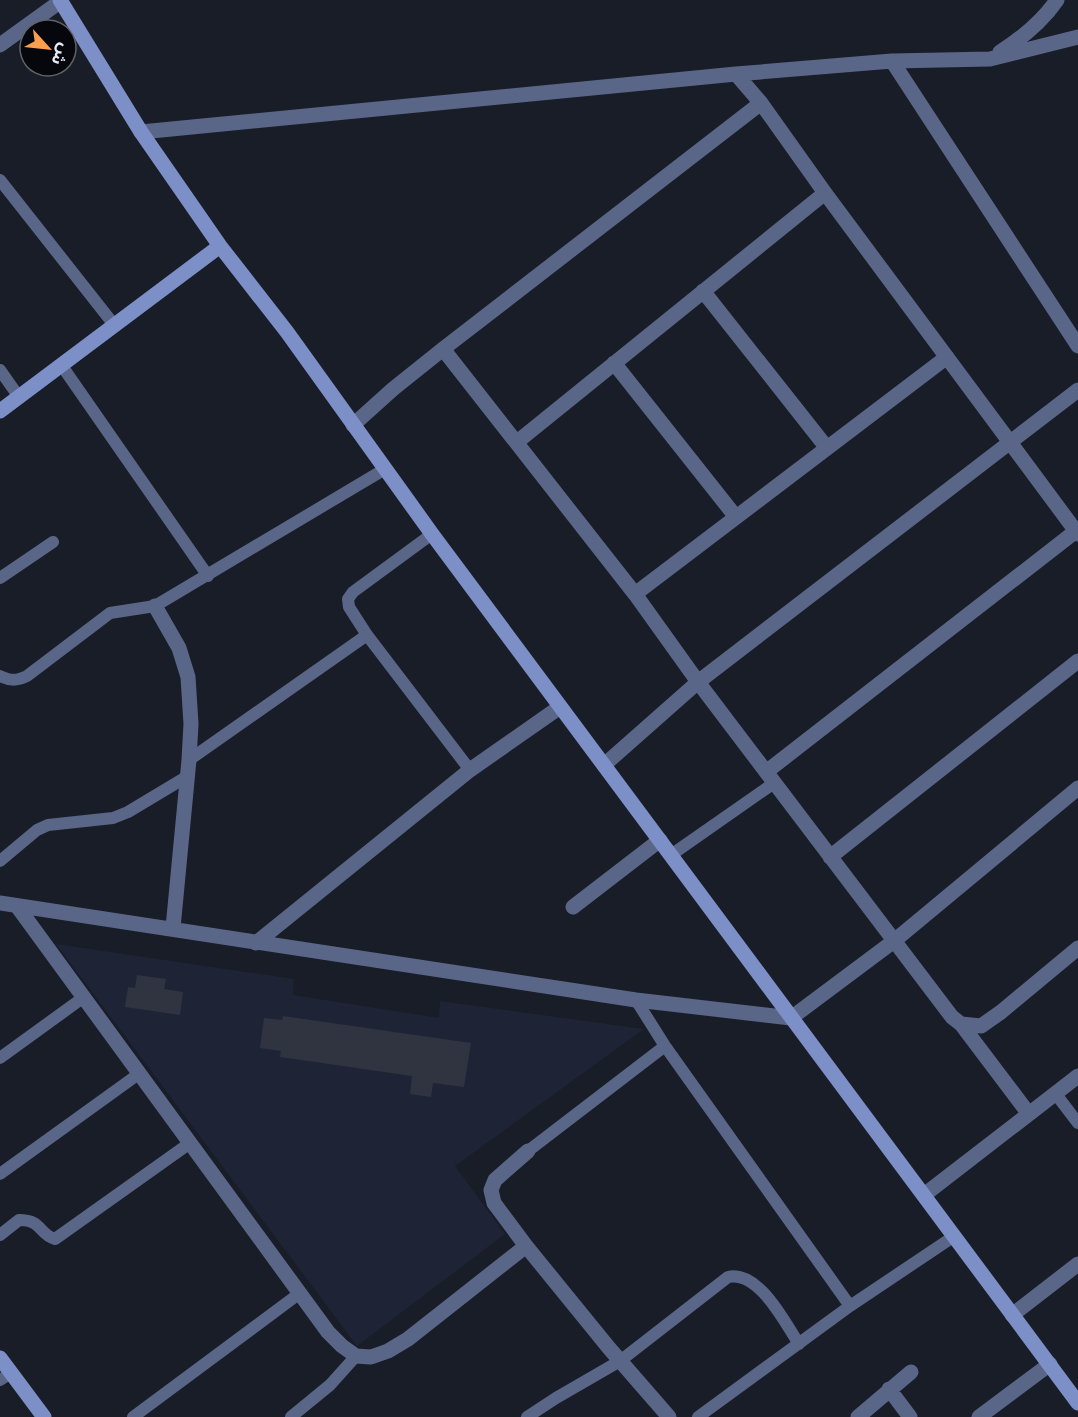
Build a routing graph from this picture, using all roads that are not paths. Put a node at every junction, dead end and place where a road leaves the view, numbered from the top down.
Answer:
1 (1057, 0) edge
2 (61, 1) edge
3 (1078, 37) edge
4 (0, 45) edge
5 (990, 59) junction
6 (892, 61) junction
7 (736, 74) junction
8 (761, 104) junction
9 (141, 132) junction
10 (0, 180) edge
11 (825, 193) junction
12 (220, 246) junction
13 (703, 291) junction
14 (115, 326) junction
15 (1078, 346) edge
16 (443, 349) junction
17 (947, 357) junction
18 (614, 363) junction
19 (62, 366) junction
20 (0, 370) edge
21 (1078, 390) edge
22 (19, 397) junction
23 (0, 411) edge
24 (353, 425) junction
25 (1010, 441) junction
26 (517, 442) junction
27 (827, 448) junction
28 (385, 469) junction
29 (736, 517) junction
30 (1077, 532) edge
31 (432, 534) junction
32 (53, 542) dead end
33 (208, 576) junction
34 (0, 578) edge
35 (635, 594) junction
36 (155, 606) junction
37 (367, 635) junction
38 (1078, 661) edge
39 (0, 676) edge
40 (699, 682) junction
41 (560, 706) junction
42 (189, 760) junction
43 (604, 765) junction
44 (470, 770) junction
45 (188, 776) junction
46 (770, 777) junction
47 (1078, 788) edge
48 (660, 840) junction
49 (671, 855) junction
50 (830, 857) junction
51 (0, 861) edge
52 (0, 903) edge
53 (17, 906) junction
54 (573, 907) dead end
55 (173, 928) junction
56 (894, 941) junction
57 (256, 943) junction
58 (1078, 948) edge
59 (84, 997) junction
60 (636, 1000) junction
61 (791, 1018) junction
62 (961, 1024) junction
63 (664, 1046) junction
64 (0, 1058) edge
65 (140, 1073) junction
66 (1078, 1076) edge
67 (1055, 1093) junction
68 (1029, 1114) junction
69 (1078, 1124) edge
70 (190, 1143) junction
71 (528, 1151) joint
72 (0, 1174) edge
73 (924, 1195) junction
74 (0, 1235) edge
75 (953, 1237) junction
76 (526, 1246) junction
77 (1078, 1264) edge
78 (300, 1293) junction
79 (850, 1306) junction
80 (1012, 1315) junction
81 (799, 1344) junction
82 (356, 1356) junction
83 (0, 1358) edge
84 (620, 1361) junction
85 (1050, 1364) junction
86 (911, 1371) dead end
87 (5, 1377) edge
88 (889, 1389) junction
89 (1078, 1403) edge
90 (44, 1417) edge
91 (133, 1417) edge
92 (291, 1417) edge
93 (527, 1417) edge
94 (669, 1417) edge
95 (698, 1417) edge
96 (858, 1417) edge
97 (910, 1417) edge
98 (979, 1417) edge

1 - 5 street
2 - 4 street
2 - 9 street
3 - 5 street
5 - 6 street
6 - 7 street
6 - 15 street
7 - 8 street
7 - 9 street
8 - 11 street
8 - 16 street
9 - 12 street
10 - 14 lane
11 - 13 street
11 - 17 street
12 - 14 street
12 - 24 street
13 - 18 street
13 - 27 street
14 - 19 street
16 - 24 street
16 - 26 street
17 - 25 street
17 - 27 street
18 - 26 street
18 - 29 street
19 - 22 street
19 - 33 lane
20 - 22 lane
21 - 25 street
22 - 23 street
24 - 28 street
25 - 30 street
25 - 40 street
26 - 35 street
27 - 29 street
28 - 31 street
28 - 33 lane
29 - 35 street
30 - 46 street
31 - 37 lane
31 - 41 street
32 - 34 lane
33 - 36 lane
35 - 40 street
36 - 39 lane
36 - 42 street
37 - 42 lane
37 - 44 lane
38 - 50 street
40 - 43 street
40 - 46 street
41 - 43 street
41 - 44 street
42 - 45 street
43 - 48 street
44 - 57 street
45 - 51 lane
45 - 55 street
46 - 49 lane
46 - 50 street
47 - 56 street
48 - 49 street
48 - 54 street
49 - 61 street
50 - 56 street
52 - 53 street
53 - 55 street
53 - 59 street
55 - 57 street
56 - 61 street
56 - 62 street
57 - 60 street
58 - 62 street
59 - 64 lane
59 - 65 street
60 - 61 street
60 - 63 lane
61 - 73 street
62 - 68 street
63 - 71 lane
63 - 79 lane
65 - 70 street
65 - 72 lane
66 - 67 street
67 - 68 street
67 - 69 lane
68 - 73 street
70 - 74 lane
70 - 78 street
71 - 76 street
73 - 75 street
75 - 79 lane
75 - 80 street
76 - 82 street
76 - 84 street
77 - 80 street
78 - 82 street
78 - 91 lane
79 - 81 lane
80 - 85 street
81 - 84 lane
81 - 95 lane
82 - 92 lane
83 - 87 street
84 - 93 lane
84 - 94 street
85 - 89 street
85 - 98 street
86 - 88 street
87 - 90 street
88 - 96 street
88 - 97 street

